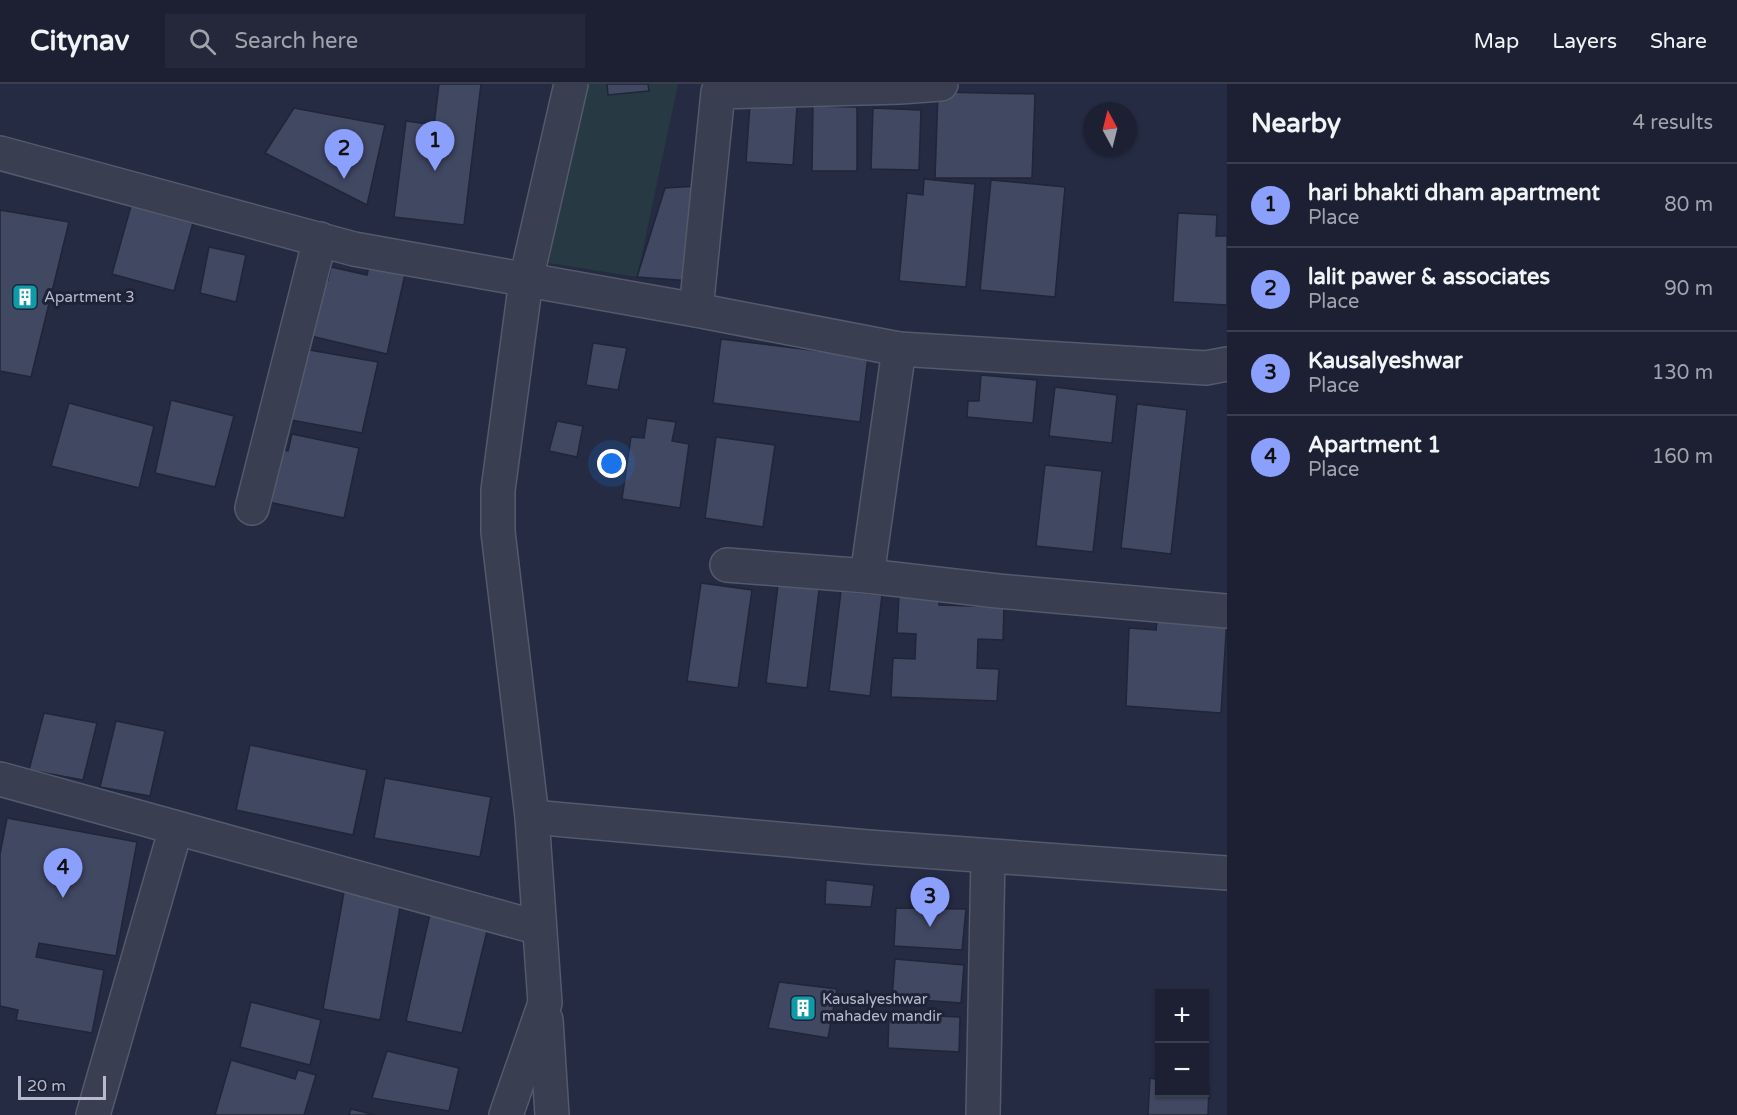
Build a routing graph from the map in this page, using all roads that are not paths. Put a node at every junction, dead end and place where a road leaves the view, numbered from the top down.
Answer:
1 (572, 84) edge
2 (941, 84) edge
3 (900, 86) edge
4 (0, 153) edge
5 (320, 239) junction
6 (526, 279) junction
7 (696, 310) junction
8 (899, 349) junction
9 (1227, 364) edge
10 (252, 508) dead end
11 (727, 565) dead end
12 (867, 576) junction
13 (1227, 610) edge
14 (0, 778) edge
15 (532, 817) junction
16 (176, 828) junction
17 (988, 856) junction
18 (1227, 873) edge
19 (539, 928) junction
20 (545, 1003) junction
21 (93, 1115) edge
22 (507, 1115) edge
23 (552, 1115) edge
24 (983, 1115) edge

1 - 6 street
2 - 3 street
3 - 7 street
4 - 5 street
5 - 6 street
5 - 10 street
6 - 7 street
6 - 15 street
7 - 8 street
8 - 9 street
8 - 12 street
11 - 12 street
12 - 13 street
14 - 16 street
15 - 17 street
15 - 19 street
16 - 19 street
16 - 21 street
17 - 18 street
17 - 24 street
19 - 20 street
20 - 22 street
20 - 23 street

